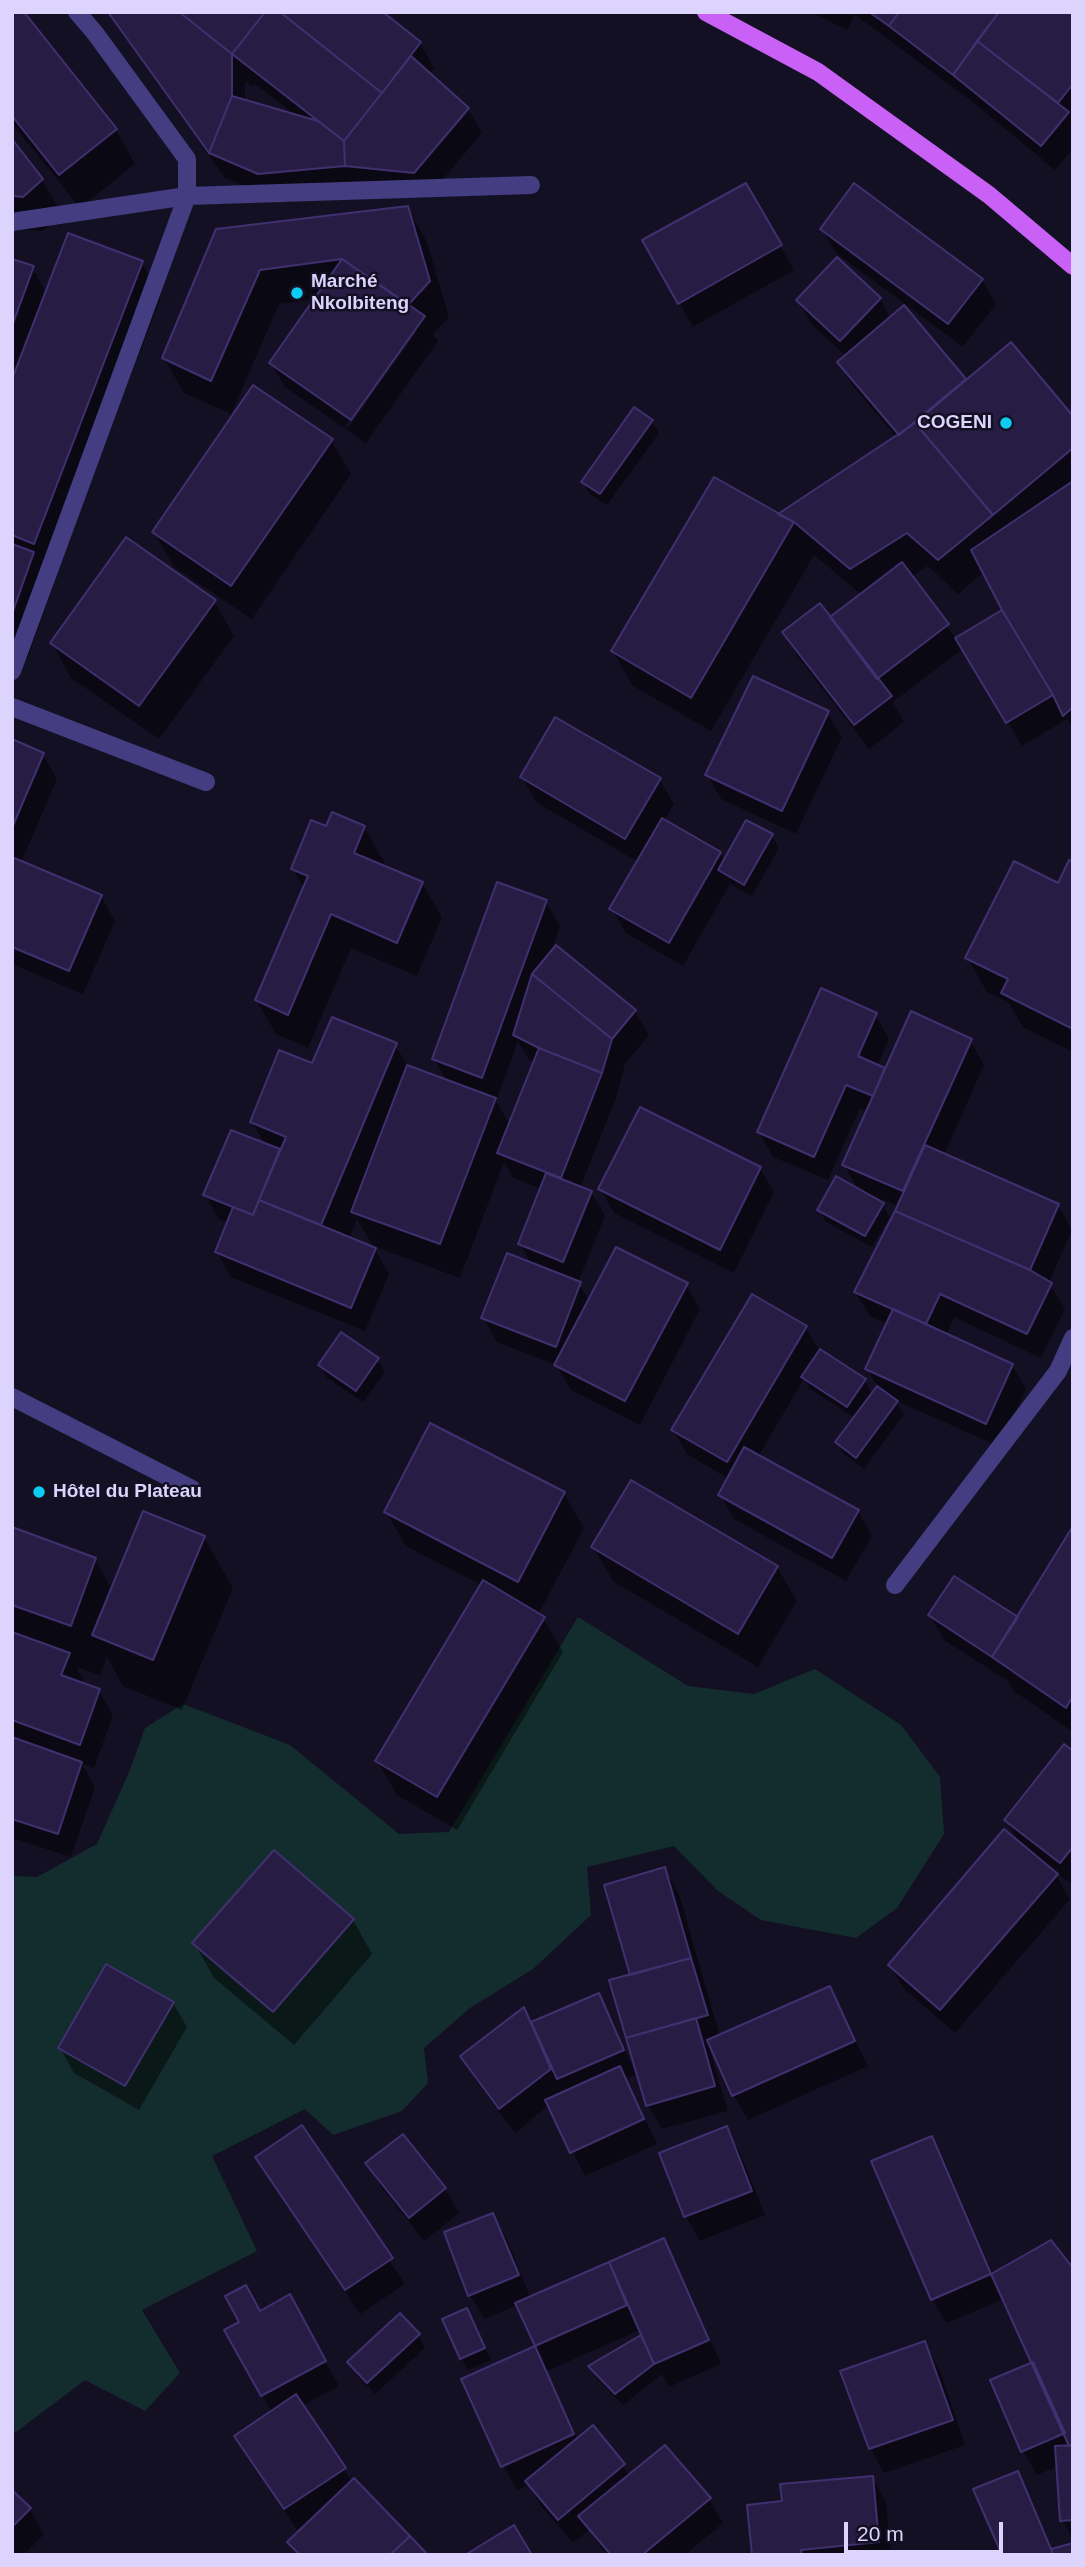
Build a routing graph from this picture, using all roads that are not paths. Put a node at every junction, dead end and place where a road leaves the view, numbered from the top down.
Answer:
1 (77, 12) edge
2 (706, 12) edge
3 (531, 185) dead end
4 (187, 196) junction
5 (12, 222) edge
6 (1073, 266) edge
7 (12, 671) edge
8 (12, 707) edge
9 (206, 782) dead end
10 (1073, 1338) edge
11 (12, 1397) edge
12 (192, 1489) dead end
13 (895, 1585) dead end

1 - 4 street
2 - 6 main road
3 - 4 street
4 - 5 street
4 - 7 street
8 - 9 street
10 - 13 street
11 - 12 street

